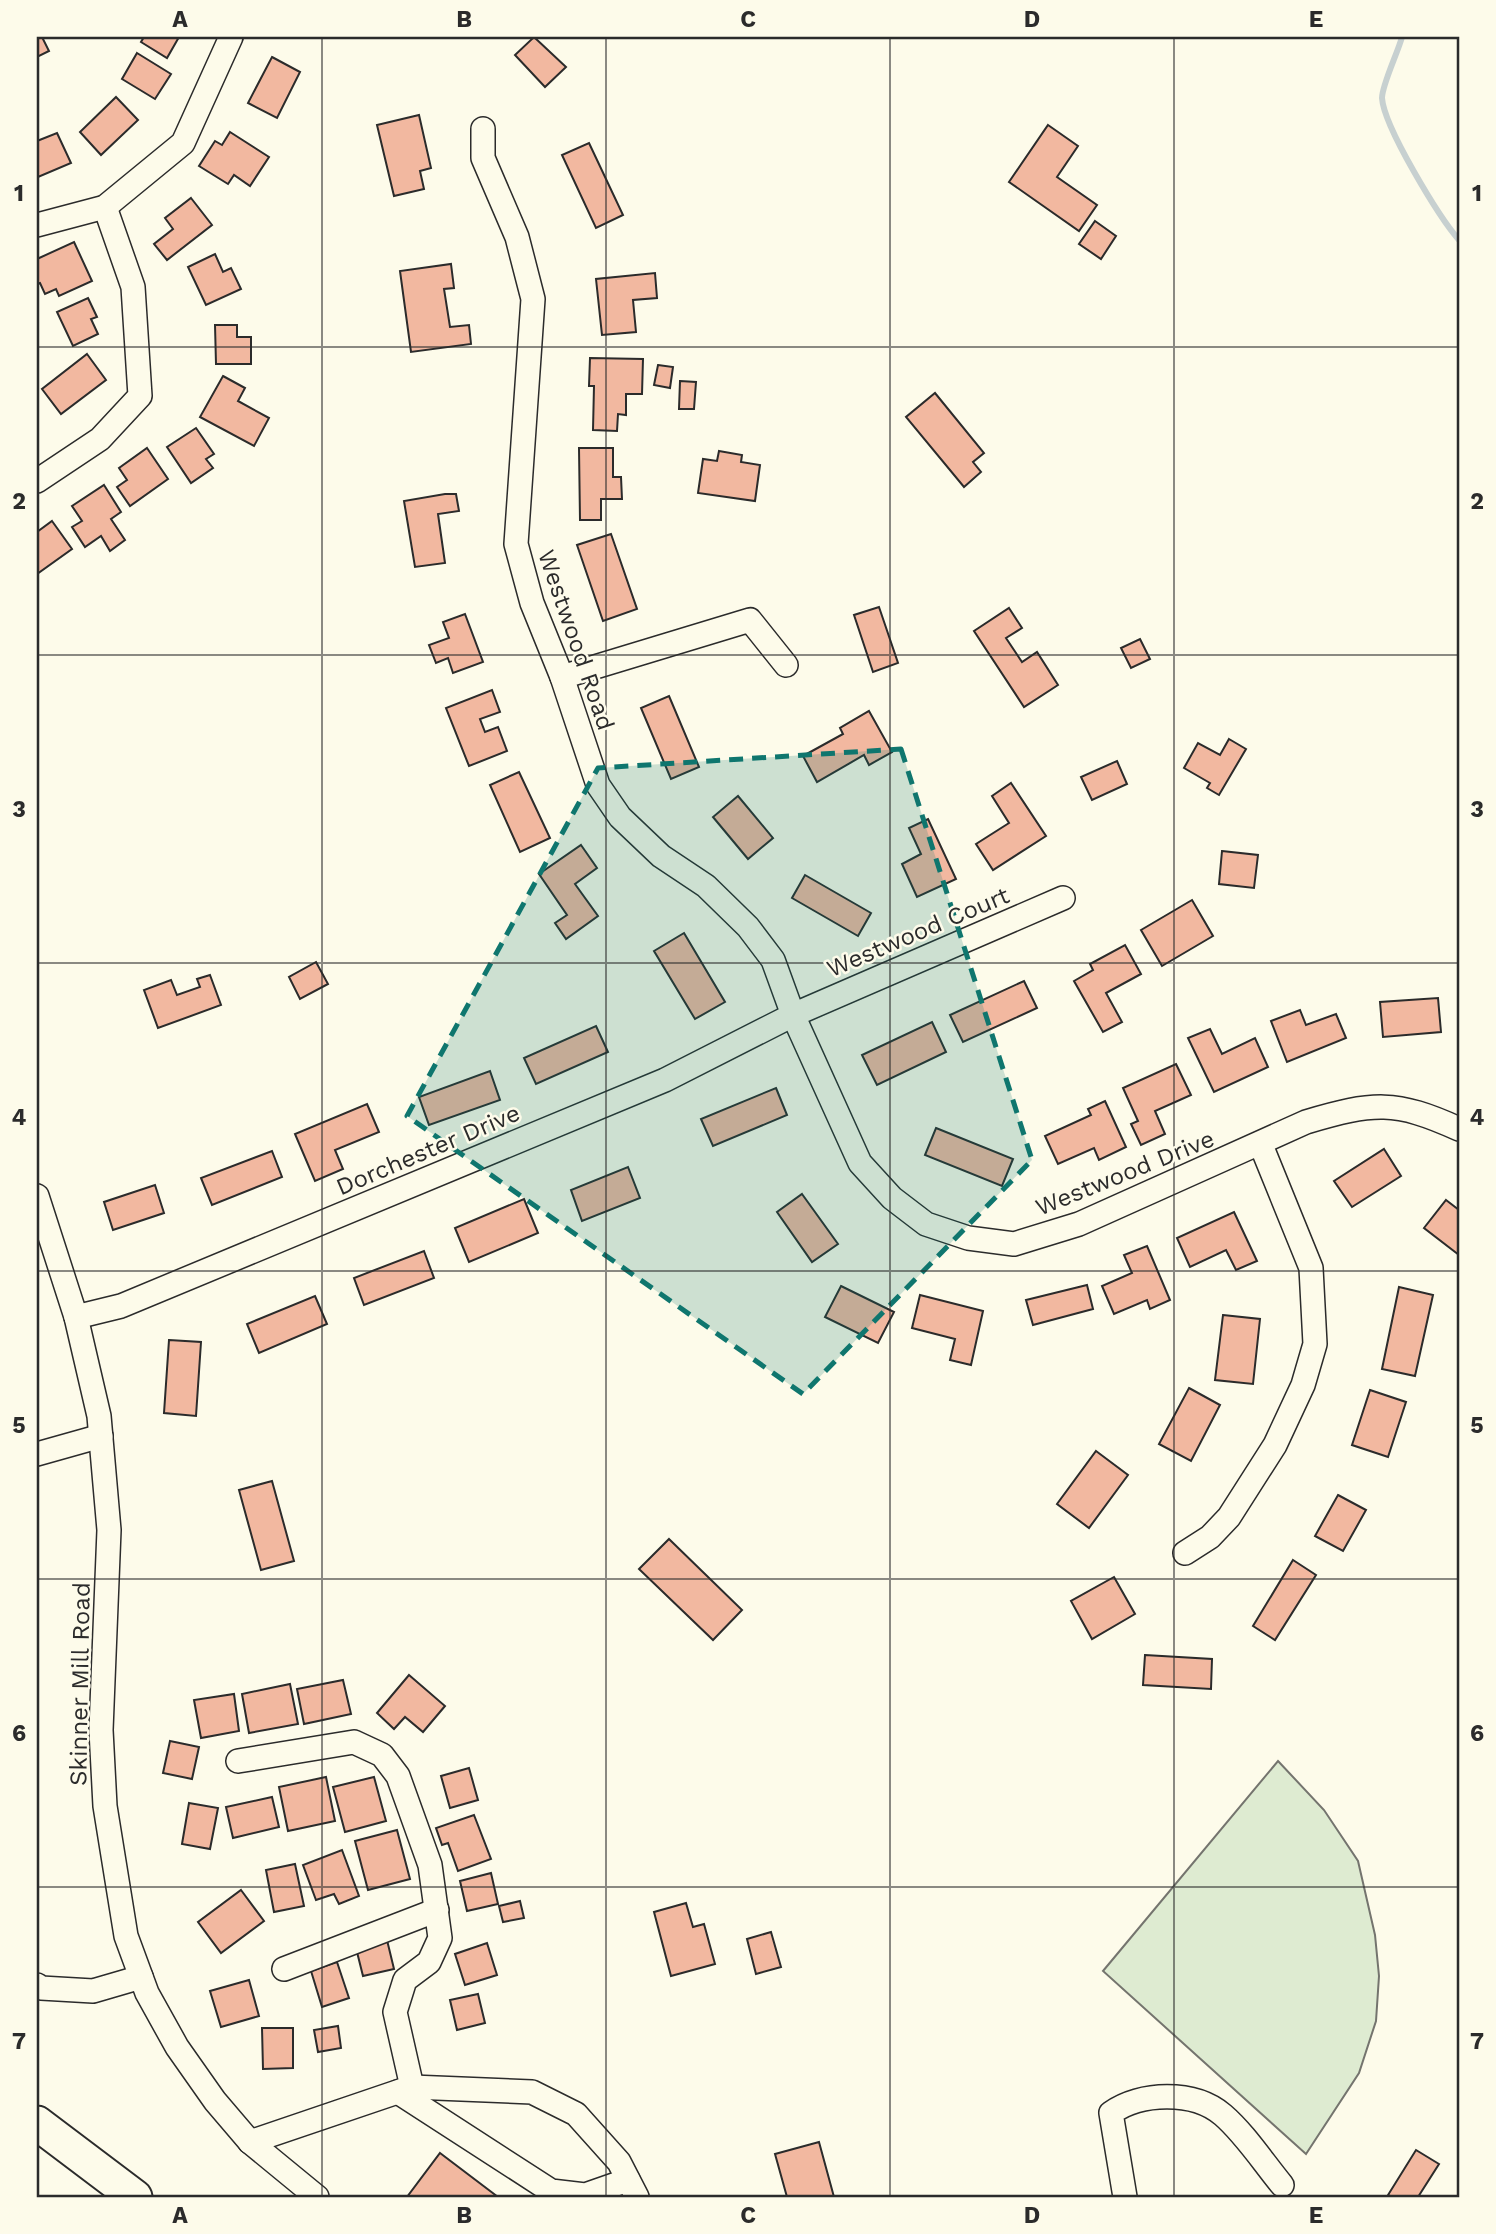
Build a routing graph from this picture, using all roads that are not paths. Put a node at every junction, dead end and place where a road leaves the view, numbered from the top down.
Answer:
1 (231, 37) edge
2 (483, 129) dead end
3 (105, 207) junction
4 (37, 225) edge
5 (37, 481) edge
6 (786, 665) dead end
7 (562, 677) junction
8 (1063, 898) dead end
9 (793, 1014) junction
10 (1459, 1129) edge
11 (1261, 1145) junction
12 (37, 1196) edge
13 (76, 1317) junction
14 (101, 1436) junction
15 (37, 1454) edge
16 (1185, 1553) dead end
17 (237, 1761) dead end
18 (437, 1910) junction
19 (284, 1969) dead end
20 (141, 1977) junction
21 (37, 1985) edge
22 (405, 2089) junction
23 (37, 2123) edge
24 (250, 2143) junction
25 (1282, 2185) dead end
26 (632, 2189) edge
27 (135, 2197) edge
28 (317, 2197) edge
29 (1125, 2197) edge

1 - 3 street
2 - 7 street, Westwood Road
3 - 4 street
3 - 5 street
6 - 7 street
7 - 9 street, Westwood Road
8 - 9 street, Westwood Court
9 - 11 street, Westwood Drive
9 - 13 street, Dorchester Drive
10 - 11 street, Westwood Drive
11 - 16 street
12 - 13 street, Skinner Mill Road
13 - 14 street, Skinner Mill Road
14 - 15 street
14 - 20 street, Skinner Mill Road
17 - 18 street
18 - 19 street
18 - 22 street
20 - 21 street
20 - 24 street, Skinner Mill Road
22 - 24 street
22 - 26 street
22 - 26 street
23 - 27 highway
24 - 28 street, Skinner Mill Road
25 - 29 street

